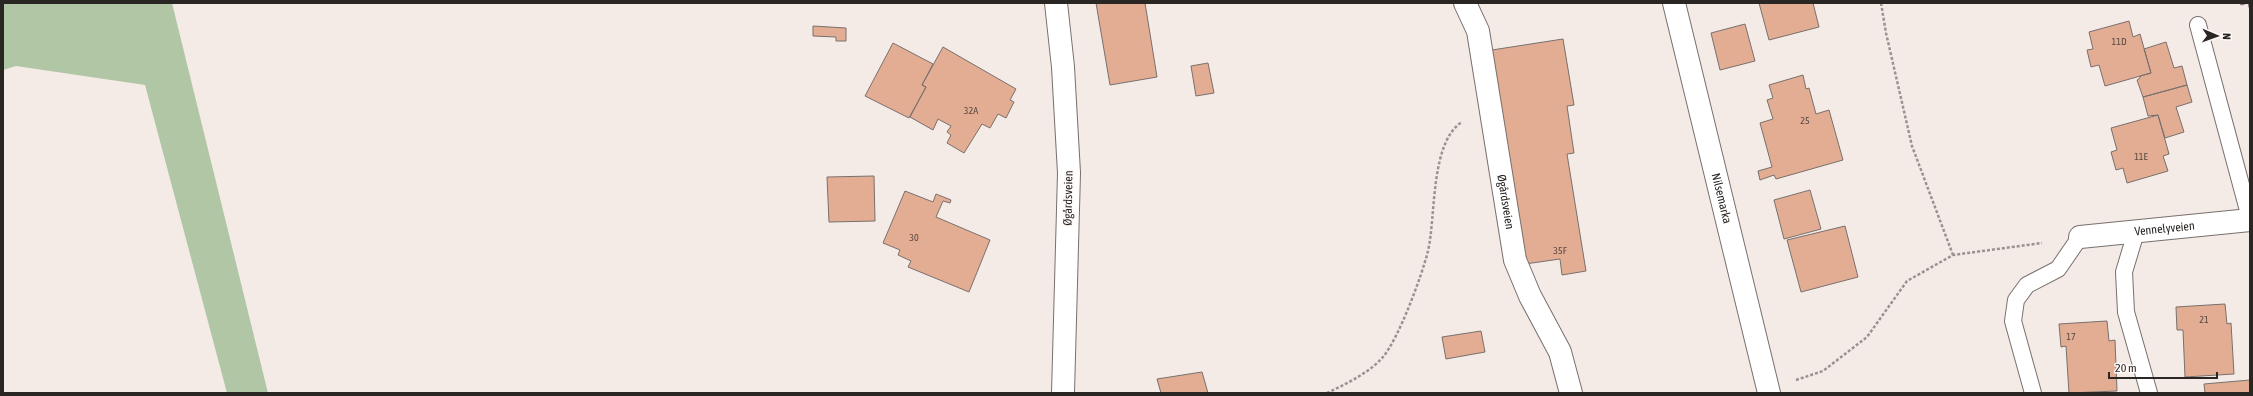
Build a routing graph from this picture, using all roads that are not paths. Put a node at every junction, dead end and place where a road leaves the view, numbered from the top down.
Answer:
1 (1056, 3) edge
2 (1465, 3) edge
3 (1674, 3) edge
4 (2198, 25) dead end
5 (2250, 219) edge
6 (2136, 232) junction
7 (2080, 237) joint
8 (1768, 392) edge
9 (1063, 393) edge
10 (1571, 393) edge
11 (2033, 393) edge
12 (2148, 393) edge

1 - 9 street, Øgårdsveien
2 - 10 street, Øgårdsveien
3 - 8 street, Nilsemarka
4 - 5 lane
5 - 6 street, Vennelyveien
6 - 7 street, Vennelyveien
6 - 12 lane
7 - 11 lane

